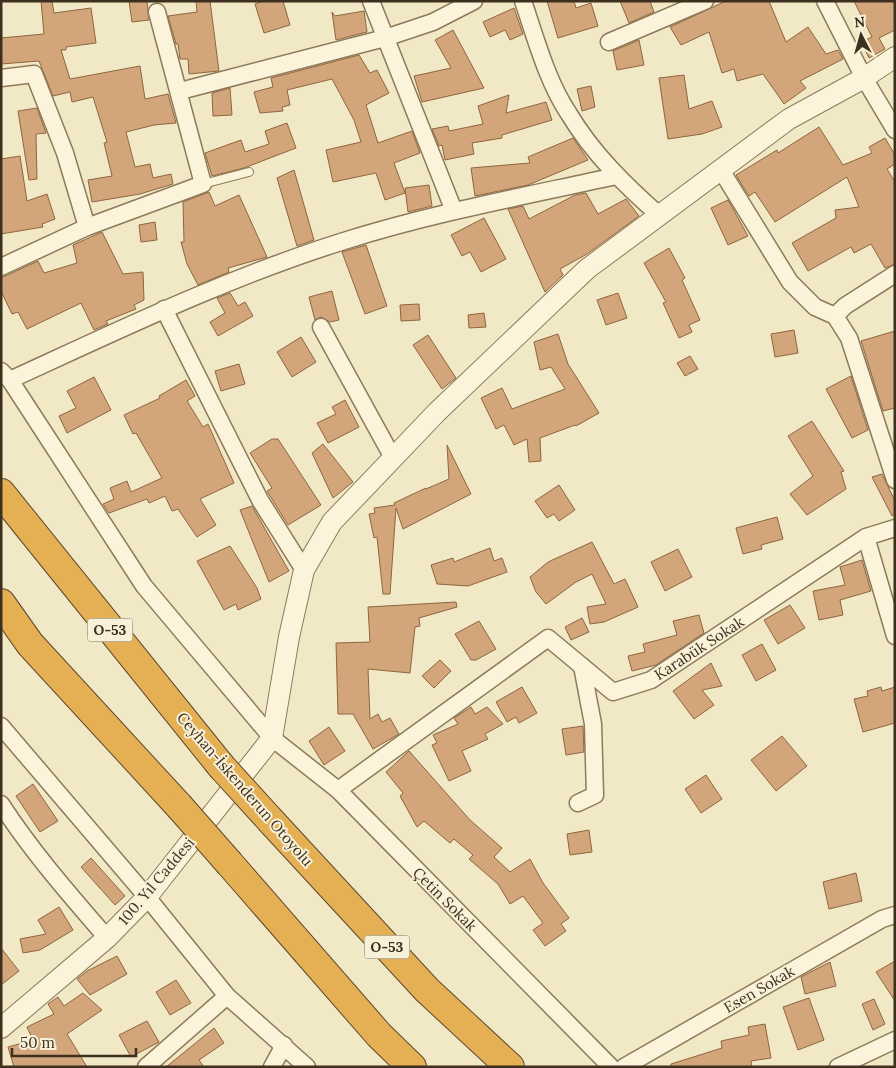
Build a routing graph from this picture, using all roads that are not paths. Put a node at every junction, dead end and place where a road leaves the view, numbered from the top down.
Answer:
1 (371, 1) edge
2 (474, 1) edge
3 (523, 1) edge
4 (705, 1) edge
5 (825, 1) edge
6 (157, 12) dead end
7 (385, 38) junction
8 (609, 42) dead end
9 (895, 57) edge
10 (1, 78) edge
11 (864, 78) junction
12 (180, 91) junction
13 (895, 130) edge
14 (721, 170) junction
15 (249, 172) dead end
16 (616, 176) junction
17 (204, 184) junction
18 (454, 211) junction
19 (660, 216) junction
20 (87, 227) junction
21 (1, 267) edge
22 (895, 274) edge
23 (164, 310) junction
24 (835, 316) junction
25 (321, 328) dead end
26 (5, 376) edge
27 (393, 458) junction
28 (895, 480) edge
29 (1, 493) edge
30 (895, 528) edge
31 (866, 537) junction
32 (304, 570) junction
33 (1, 603) edge
34 (895, 636) edge
35 (582, 666) junction
36 (1, 726) edge
37 (272, 738) junction
38 (338, 790) junction
39 (578, 803) dead end
40 (1, 804) edge
41 (147, 897) junction
42 (895, 915) edge
43 (107, 938) junction
44 (227, 996) junction
45 (1, 1028) edge
46 (895, 1040) edge
47 (284, 1045) junction
48 (146, 1067) edge
49 (272, 1067) edge
50 (307, 1067) edge
51 (412, 1067) edge
52 (510, 1067) edge
53 (611, 1067) edge
54 (624, 1067) edge
55 (838, 1067) edge

1 - 7 street
2 - 7 street
3 - 16 street
4 - 8 street
5 - 11 street
6 - 12 street
7 - 12 street
7 - 18 street
9 - 11 street
10 - 20 street
11 - 13 street
11 - 14 street
12 - 17 street
14 - 19 street
14 - 24 street
15 - 17 lane
16 - 18 street
16 - 19 street
17 - 20 street
18 - 23 street
19 - 27 street
20 - 21 street
22 - 24 street
23 - 26 street
23 - 32 street
24 - 28 street
25 - 27 street
26 - 37 street, Çetin Sokak
27 - 32 street
29 - 52 highway, Ceyhan-İskenderun Otoyolu / O-53, bridge
30 - 31 street, Karabük Sokak
31 - 34 street
31 - 35 street, Karabük Sokak
32 - 37 street
33 - 51 highway, bridge
35 - 38 street, Karabük Sokak
35 - 39 street
36 - 41 street
37 - 38 street, Çetin Sokak
37 - 41 street, 100. Yıl Caddesi
38 - 53 street, Çetin Sokak
40 - 43 street
41 - 43 street, 100. Yıl Caddesi
41 - 44 street
42 - 54 street, Esen Sokak
43 - 45 street, 100. Yıl Caddesi
44 - 47 street
44 - 48 street
46 - 55 street
47 - 49 street
47 - 50 street

